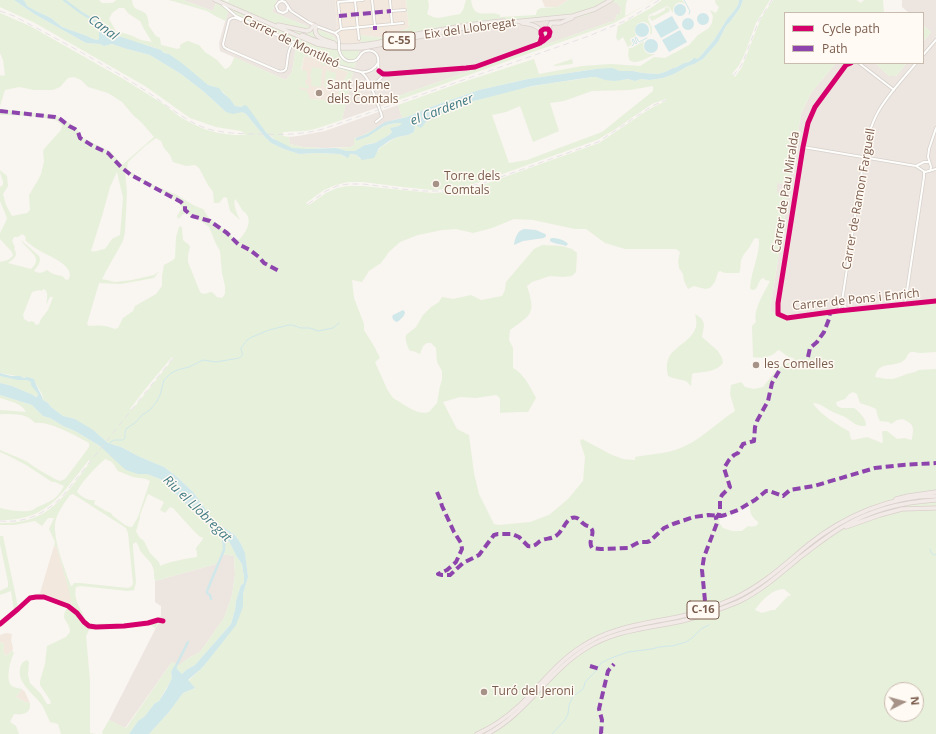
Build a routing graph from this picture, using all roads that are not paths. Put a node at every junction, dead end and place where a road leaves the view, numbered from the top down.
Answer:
1 (216, 0) edge
2 (221, 0) edge
3 (288, 0) edge
4 (363, 0) edge
5 (372, 0) edge
6 (390, 0) edge
7 (608, 0) edge
8 (611, 0) edge
9 (281, 1) edge
10 (355, 1) edge
11 (223, 5) dead end
12 (288, 5) junction
13 (286, 10) junction
14 (404, 10) dead end
15 (291, 11) junction
16 (391, 11) junction
17 (590, 11) junction
18 (248, 22) junction
19 (403, 23) dead end
20 (507, 23) junction
21 (392, 24) junction
22 (278, 25) junction
23 (315, 26) junction
24 (375, 26) junction
25 (358, 28) junction
26 (341, 29) junction
27 (310, 30) junction
28 (549, 30) junction
29 (315, 31) junction
30 (541, 31) junction
31 (335, 32) junction
32 (542, 36) junction
33 (546, 38) junction
34 (287, 39) junction
35 (359, 39) dead end
36 (936, 40) edge
37 (295, 43) junction
38 (540, 43) junction
39 (339, 44) junction
40 (290, 47) junction
41 (924, 54) edge
42 (378, 63) junction
43 (848, 64) edge
44 (860, 64) edge
45 (915, 64) edge
46 (373, 69) junction
47 (379, 71) junction
48 (361, 72) junction
49 (369, 72) junction
50 (388, 74) junction
51 (367, 78) junction
52 (381, 78) junction
53 (369, 81) junction
54 (376, 83) junction
55 (372, 90) junction
56 (894, 90) junction
57 (376, 122) dead end
58 (936, 128) edge
59 (803, 147) junction
60 (864, 157) junction
61 (928, 157) junction
62 (923, 163) junction
63 (929, 163) junction
64 (916, 166) junction
65 (931, 166) junction
66 (921, 170) junction
67 (927, 172) junction
68 (842, 301) junction
69 (936, 301) edge
70 (905, 304) junction
71 (850, 310) junction
72 (838, 311) junction
73 (778, 314) joint
74 (936, 492) edge
75 (936, 496) edge
76 (936, 500) edge
77 (936, 508) edge
78 (853, 516) junction
79 (839, 529) junction
80 (163, 621) dead end
81 (0, 624) edge
82 (477, 734) edge
83 (487, 734) edge

1 - 20 highway, Eix del Llobregat / C-55
2 - 22 highway, Eix del Llobregat / C-55
3 - 12 street
4 - 10 street
5 - 24 street
6 - 16 street
7 - 39 highway, Eix del Llobregat / C-55
8 - 17 highway, Eix del Llobregat / C-55
9 - 12 street
9 - 13 street
10 - 25 street
10 - 26 street
11 - 18 street, Carrer de Montlleó
12 - 13 street
12 - 15 street
13 - 15 street
14 - 16 street
15 - 23 street
16 - 21 street
17 - 20 highway, Eix del Llobregat / C-55
17 - 28 highway
18 - 34 street, Carrer de Montlleó
18 - 40 street
19 - 21 street
20 - 30 highway
21 - 24 street
22 - 27 highway
22 - 39 highway, Eix del Llobregat / C-55
23 - 27 highway
23 - 29 highway
23 - 31 street
24 - 25 street
25 - 26 street
25 - 35 street
26 - 31 street
27 - 29 highway
28 - 30 street
28 - 33 street
29 - 39 highway
30 - 32 street
31 - 39 street
32 - 33 street
32 - 38 street
33 - 38 street
34 - 37 street, Carrer de Montlleó
34 - 40 street
36 - 41 street
37 - 40 street
37 - 48 street, Carrer de Montlleó
38 - 50 street
39 - 42 street, bridge
42 - 46 street
42 - 47 street
43 - 59 street, Carrer de Pau Miralda
44 - 56 street
45 - 56 street, Carrer de Ramon Farguell
46 - 47 street
46 - 49 street
47 - 50 street
47 - 52 street
48 - 49 street, Carrer de Montlleó
48 - 51 street
49 - 51 street
50 - 52 street
51 - 53 street
52 - 54 street
53 - 54 street
53 - 55 street
54 - 55 street
55 - 57 street, bridge
56 - 60 street, Carrer de Ramon Farguell
58 - 61 street
59 - 60 street
59 - 73 street, Carrer de Pau Miralda
60 - 64 street
60 - 68 street, Carrer de Ramon Farguell
61 - 62 street
61 - 63 street
62 - 63 street
62 - 64 street
62 - 66 street
63 - 65 street
64 - 66 street
65 - 67 street
65 - 67 street
66 - 67 street
67 - 70 street
68 - 71 street
68 - 72 street, Carrer de Ramon Farguell
69 - 70 street, Carrer de Pons i Enrich
70 - 71 street, Carrer de Pons i Enrich
71 - 72 street, Carrer de Pons i Enrich
72 - 73 street, Carrer de Pons i Enrich
74 - 78 highway
75 - 78 highway, C-16
76 - 79 highway, C-16
77 - 79 highway
78 - 82 highway, C-16
79 - 83 highway, C-16
80 - 81 street

